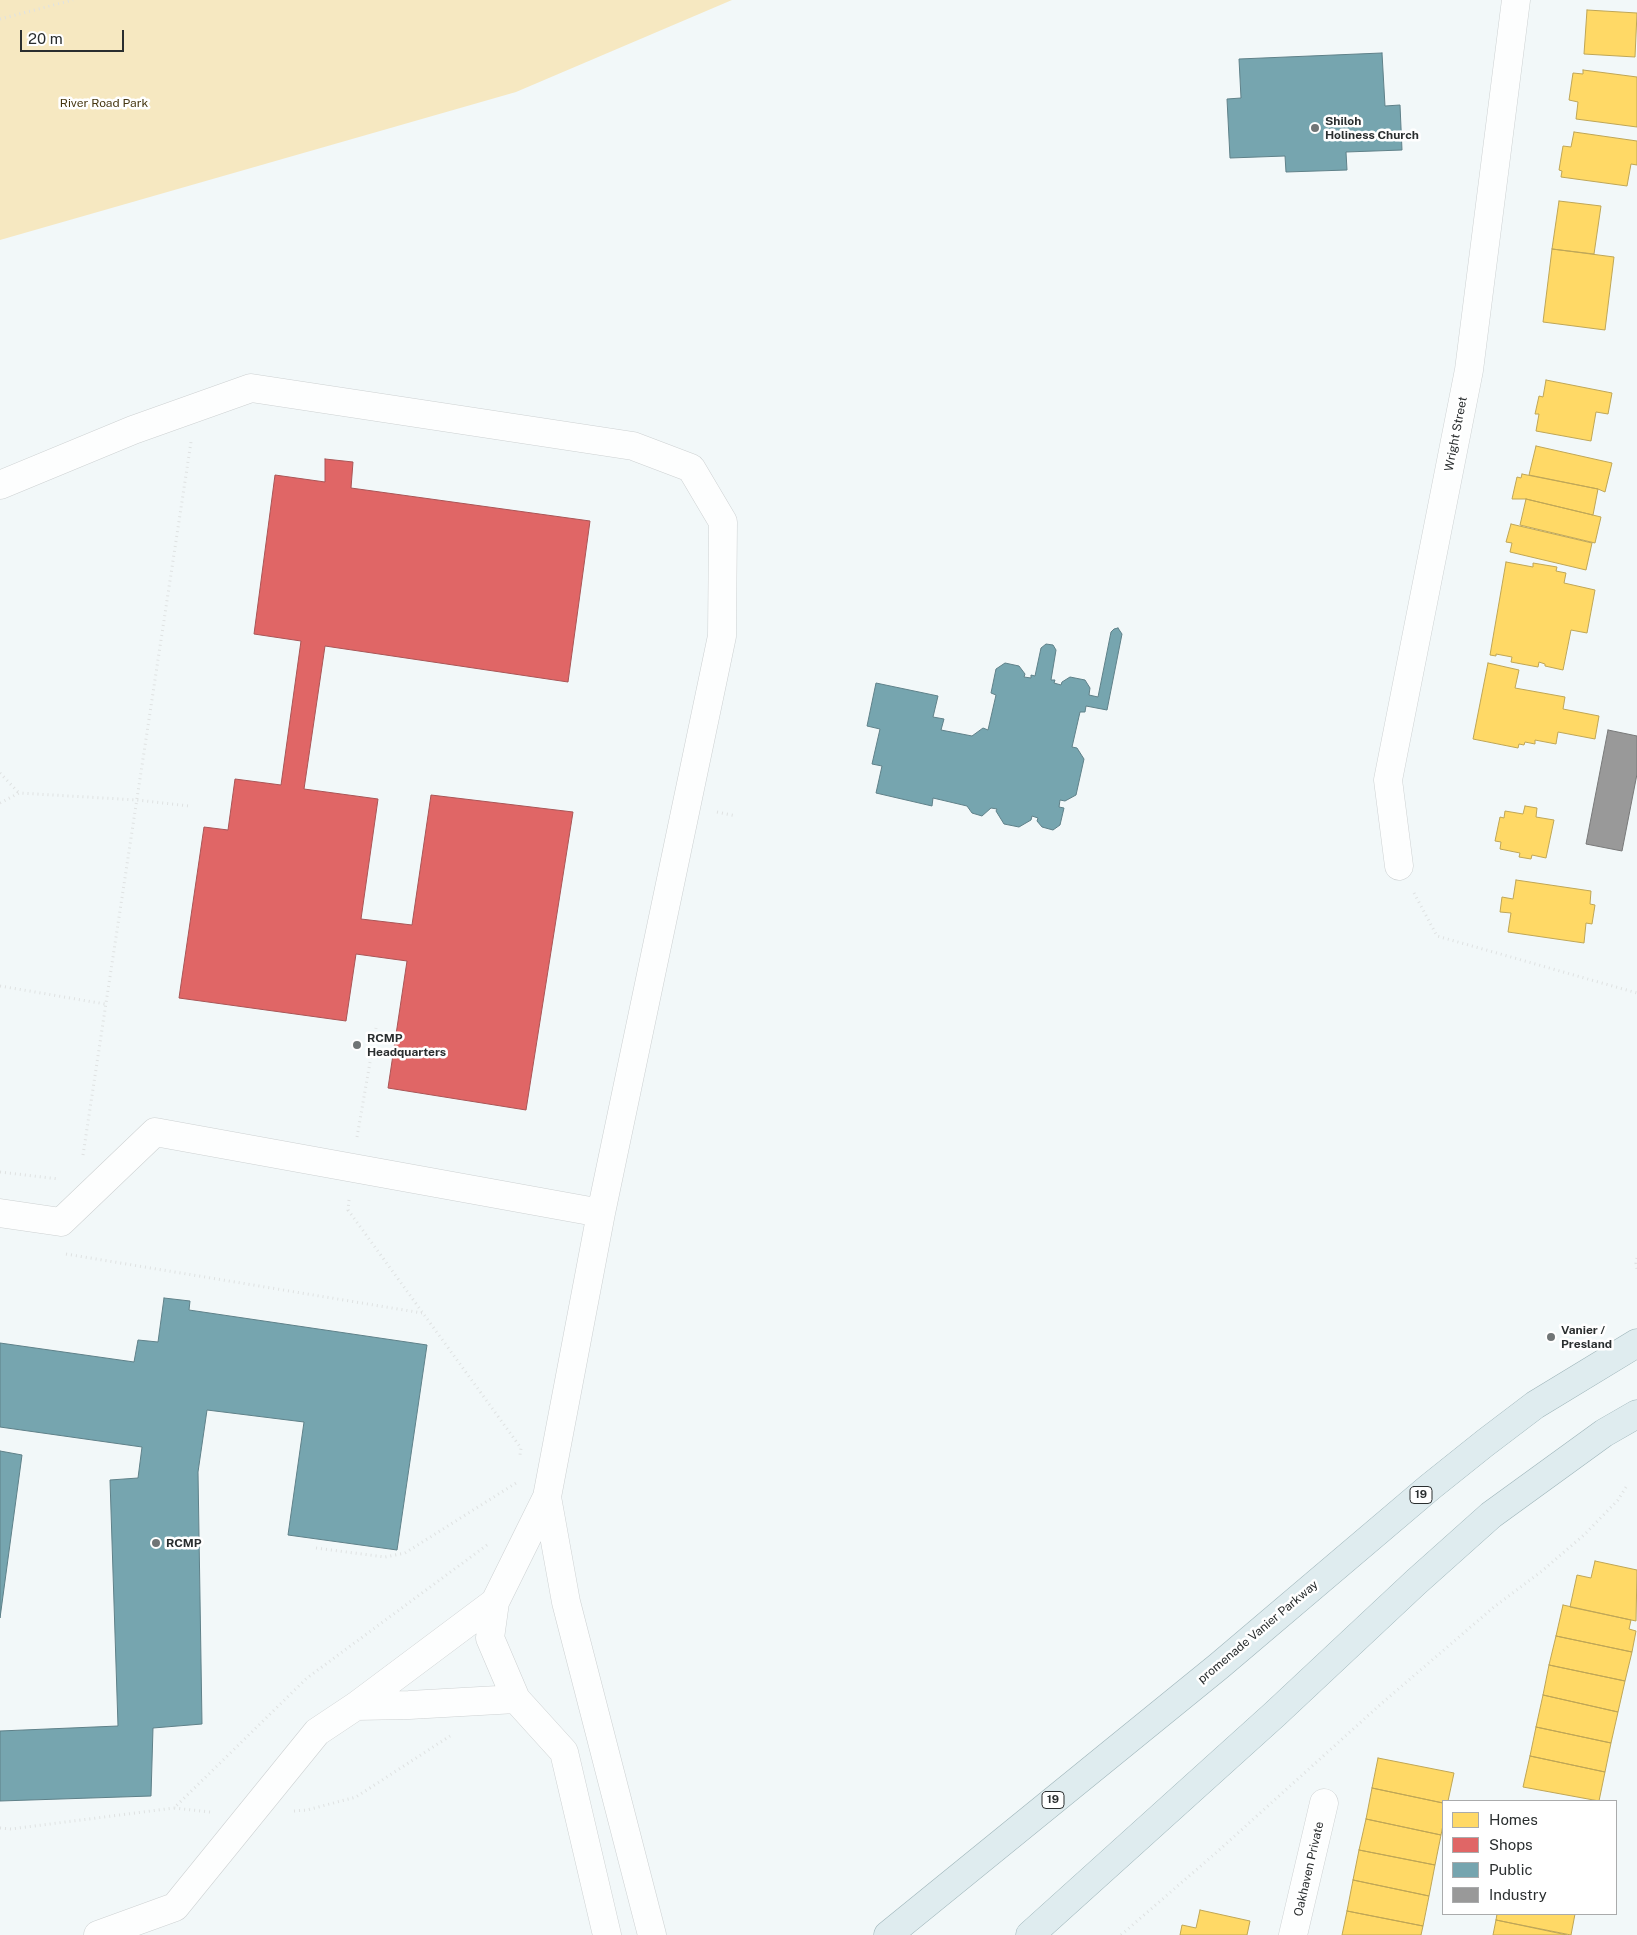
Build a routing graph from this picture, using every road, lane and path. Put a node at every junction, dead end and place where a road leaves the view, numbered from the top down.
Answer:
1 (73, 0) edge
2 (1516, 0) edge
3 (0, 19) edge
4 (197, 407) junction
5 (0, 485) edge
6 (0, 774) edge
7 (19, 793) junction
8 (137, 800) junction
9 (0, 803) edge
10 (188, 806) dead end
11 (1399, 866) joint
12 (0, 986) edge
13 (1637, 993) edge
14 (106, 1004) junction
15 (376, 1028) dead end
16 (82, 1158) dead end
17 (352, 1167) junction
18 (0, 1172) edge
19 (64, 1174) dead end
20 (0, 1213) edge
21 (600, 1213) junction
22 (57, 1253) dead end
23 (1637, 1258) edge
24 (1637, 1269) edge
25 (423, 1313) junction
26 (1637, 1344) edge
27 (1637, 1414) edge
28 (520, 1459) dead end
29 (1628, 1484) dead end
30 (516, 1489) dead end
31 (547, 1498) junction
32 (488, 1544) dead end
33 (316, 1548) dead end
34 (494, 1602) junction
35 (516, 1699) junction
36 (479, 1701) junction
37 (356, 1706) junction
38 (1324, 1803) dead end
39 (174, 1808) junction
40 (248, 1816) junction
41 (0, 1828) edge
42 (652, 1932) edge
43 (98, 1935) edge
44 (607, 1935) edge
45 (888, 1935) edge
46 (1030, 1935) edge
47 (1121, 1935) edge
48 (1294, 1935) edge

1 - 3 path
2 - 11 street, Wright Street
4 - 5 street
4 - 8 path
4 - 21 street
6 - 7 path
7 - 8 path
7 - 9 path
8 - 10 path
8 - 14 path
11 - 13 path
12 - 14 path
14 - 16 path
15 - 17 path
17 - 20 street
17 - 21 street
17 - 25 path
18 - 19 path
21 - 31 street
22 - 25 path
23 - 24 path
25 - 28 path
26 - 45 main road, promenade Vanier Parkway / 19
27 - 46 main road
29 - 47 path
30 - 33 path
31 - 34 street
31 - 42 street
32 - 39 path
34 - 35 street
34 - 37 street
35 - 36 street
35 - 44 street
36 - 37 street
36 - 40 path
37 - 40 street
38 - 48 street, Oakhaven Private
39 - 40 path
39 - 41 path
40 - 43 street

